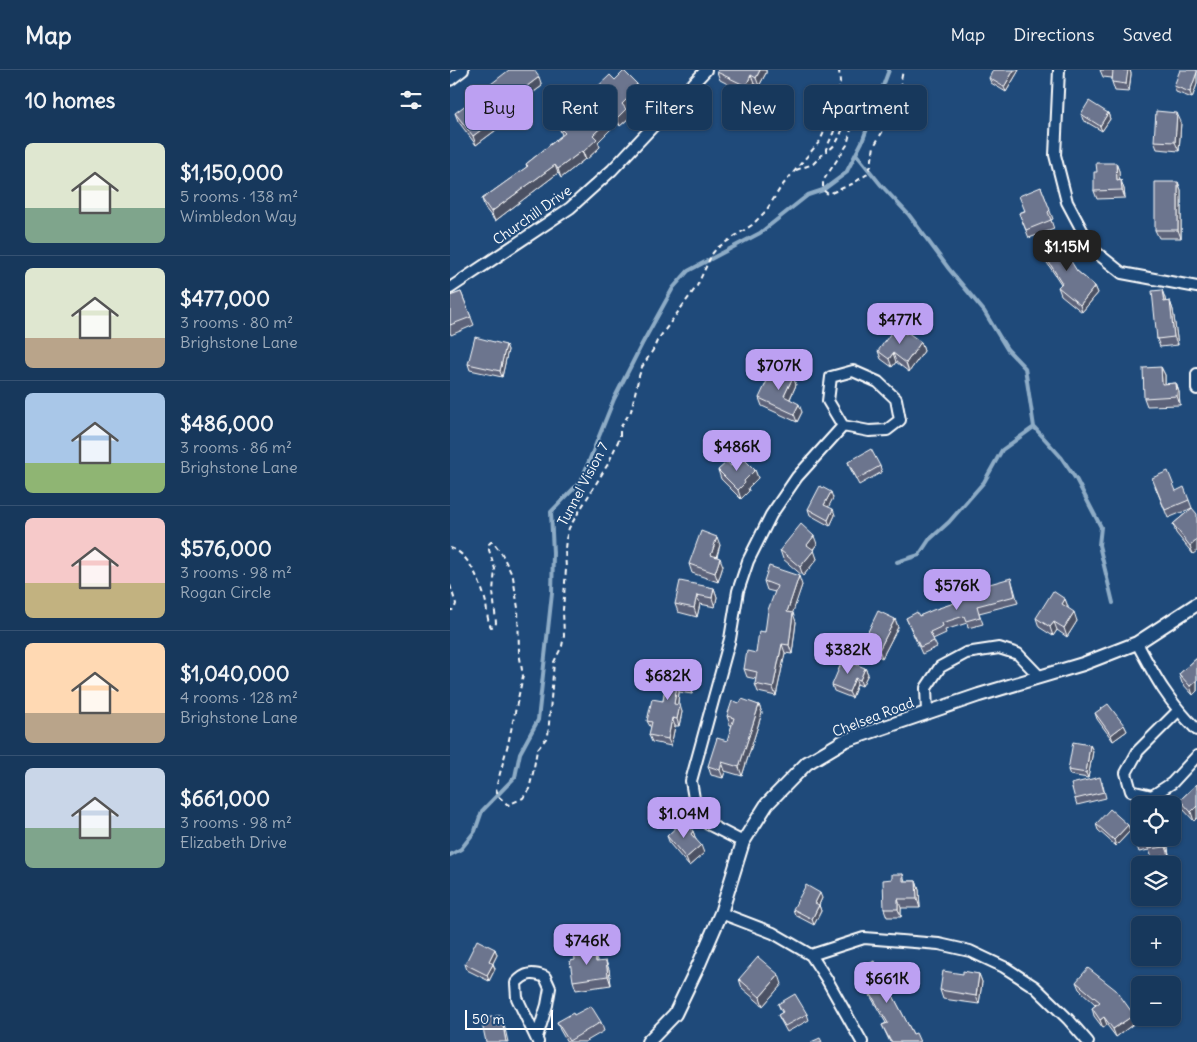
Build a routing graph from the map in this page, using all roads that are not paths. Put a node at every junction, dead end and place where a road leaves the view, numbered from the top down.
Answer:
1 (463, 70) edge
2 (706, 70) edge
3 (1059, 70) edge
4 (450, 80) edge
5 (1197, 287) edge
6 (450, 288) edge
7 (1197, 374) edge
8 (1197, 389) edge
9 (843, 426) junction
10 (1197, 604) edge
11 (1137, 643) junction
12 (1040, 677) junction
13 (1178, 711) junction
14 (927, 712) junction
15 (1197, 730) edge
16 (1197, 756) edge
17 (742, 842) junction
18 (721, 913) junction
19 (811, 956) junction
20 (537, 1040) edge
21 (648, 1042) edge
22 (862, 1042) edge
23 (1088, 1042) edge

1 - 4 street
2 - 6 street, Churchill Drive
3 - 5 street
7 - 8 street
9 - 9 street
9 - 17 street
10 - 11 street, Chelsea Road
11 - 12 street, Chelsea Road
11 - 13 street
12 - 14 street, Chelsea Road
12 - 14 street
13 - 15 street
13 - 16 street
14 - 17 street, Chelsea Road
17 - 18 street, Chelsea Road
18 - 19 street
18 - 21 street, Chelsea Road
19 - 22 street
19 - 23 street
20 - 20 street

